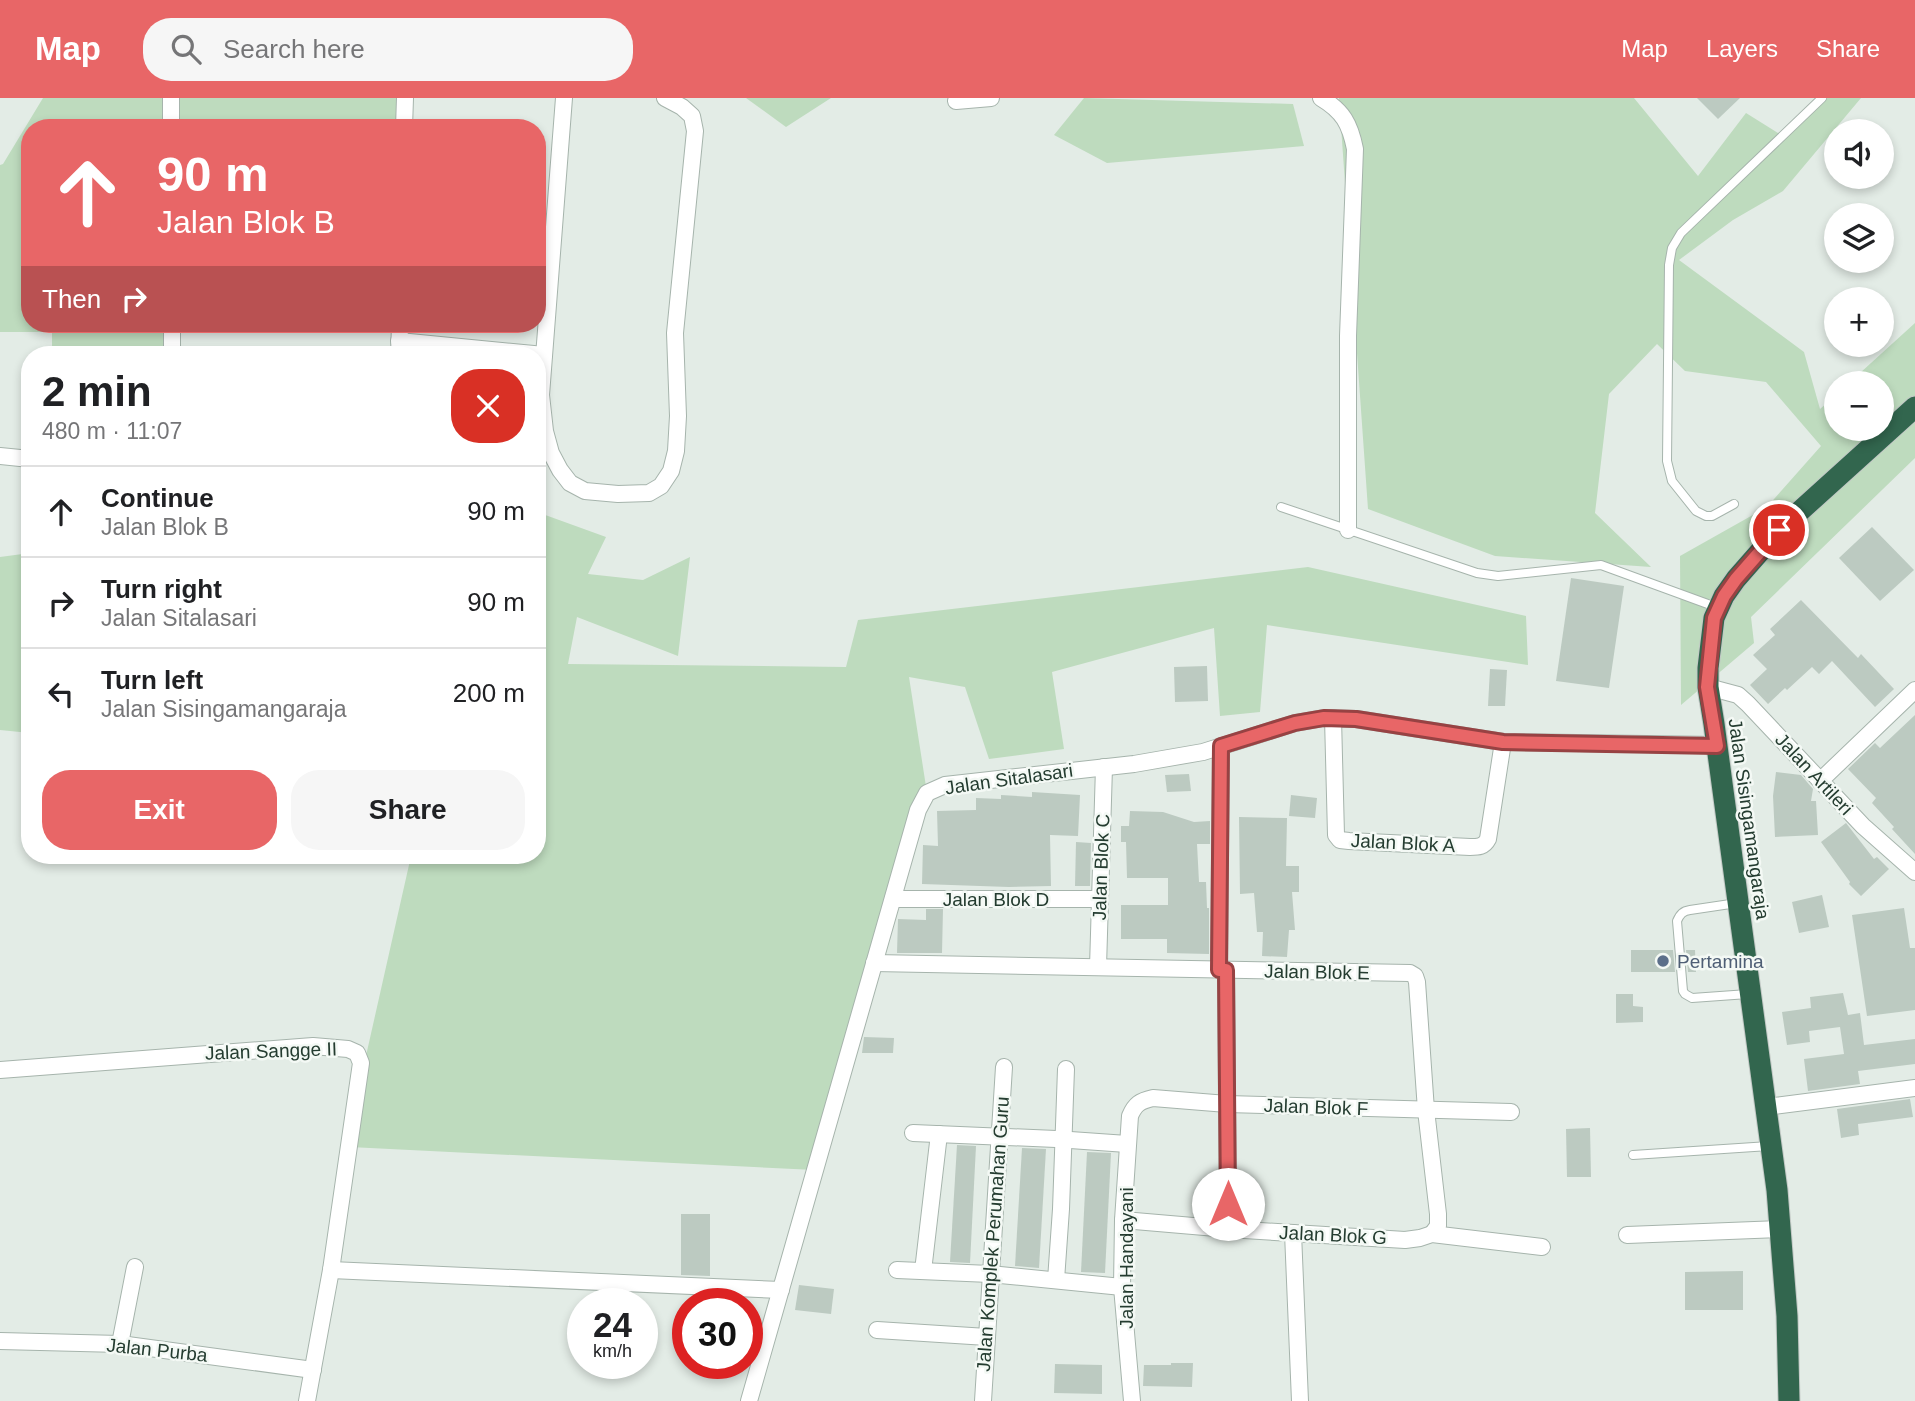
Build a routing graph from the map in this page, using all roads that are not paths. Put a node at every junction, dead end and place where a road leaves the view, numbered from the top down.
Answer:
1 (171, 98) edge
2 (405, 98) edge
3 (564, 98) edge
4 (665, 98) edge
5 (992, 98) edge
6 (1321, 98) edge
7 (1822, 98) edge
8 (956, 101) dead end
9 (171, 119) edge
10 (404, 119) edge
11 (546, 254) edge
12 (1915, 407) edge
13 (546, 435) edge
14 (0, 456) edge
15 (21, 458) edge
16 (1734, 504) dead end
17 (1281, 507) dead end
18 (1348, 530) junction
19 (1718, 608) junction
20 (1707, 687) junction
21 (1915, 690) edge
22 (1333, 718) junction
23 (1503, 742) junction
24 (1221, 746) junction
25 (1717, 746) junction
26 (1104, 767) junction
27 (1820, 781) junction
28 (1915, 872) edge
29 (893, 899) junction
30 (1100, 899) junction
31 (1738, 903) junction
32 (874, 963) junction
33 (1098, 967) junction
34 (1222, 970) junction
35 (1751, 994) junction
36 (1004, 1067) dead end
37 (1066, 1069) dead end
38 (0, 1070) edge
39 (1915, 1088) edge
40 (1227, 1104) junction
41 (1766, 1107) junction
42 (1426, 1110) junction
43 (1511, 1112) dead end
44 (1129, 1116) joint
45 (913, 1133) dead end
46 (939, 1135) junction
47 (1000, 1138) junction
48 (1064, 1140) junction
49 (1127, 1144) junction
50 (1771, 1146) junction
51 (1633, 1155) dead end
52 (1123, 1220) junction
53 (1780, 1228) junction
54 (1228, 1229) junction
55 (1293, 1233) junction
56 (1432, 1234) junction
57 (1627, 1236) dead end
58 (1542, 1247) dead end
59 (135, 1267) dead end
60 (331, 1270) junction
61 (897, 1270) dead end
62 (923, 1271) junction
63 (990, 1275) junction
64 (1056, 1280) junction
65 (1122, 1287) junction
66 (781, 1290) junction
67 (877, 1330) dead end
68 (987, 1337) junction
69 (0, 1342) edge
70 (120, 1344) junction
71 (313, 1370) junction
72 (307, 1401) edge
73 (749, 1401) edge
74 (983, 1401) edge
75 (1132, 1401) edge
76 (1300, 1401) edge
77 (1789, 1401) edge

1 - 9 street
2 - 10 street
3 - 11 street
4 - 13 street
5 - 8 street
6 - 18 street
7 - 16 lane
12 - 19 highway, Jalan Sisingamangaraja
14 - 15 street
17 - 18 lane
18 - 19 lane
19 - 20 highway, Jalan Sisingamangaraja
20 - 25 highway, Jalan Sisingamangaraja
20 - 27 street, Jalan Artileri
21 - 27 street
22 - 23 street, Jalan Sitalasari
22 - 23 street, Jalan Blok A
22 - 24 street, Jalan Sitalasari
23 - 25 street, Jalan Sitalasari
24 - 26 street, Jalan Sitalasari
24 - 34 street
25 - 31 highway, Jalan Sisingamangaraja
26 - 29 street, Jalan Sitalasari
26 - 30 street, Jalan Blok C
27 - 28 street, Jalan Artileri
29 - 30 street, Jalan Blok D
29 - 32 street, Jalan Sitalasari
30 - 33 street, Jalan Blok C
31 - 35 highway, Jalan Sisingamangaraja
31 - 35 lane
32 - 33 street, Jalan Blok E
32 - 66 street, Jalan Sitalasari
33 - 34 street, Jalan Blok E
34 - 40 street
34 - 42 street, Jalan Blok E
35 - 41 highway, Jalan Sisingamangaraja
36 - 47 street, Jalan Komplek Perumahan Guru
37 - 48 street
38 - 60 street, Jalan Sangge II
39 - 41 street
40 - 42 street, Jalan Blok F
40 - 44 street, Jalan Blok F
40 - 54 street
41 - 50 highway, Jalan Sisingamangaraja
42 - 43 street, Jalan Blok F
42 - 56 street, Jalan Blok E
44 - 49 street, Jalan Handayani
45 - 46 street
46 - 47 street
46 - 62 street
47 - 48 street
47 - 63 street, Jalan Komplek Perumahan Guru
48 - 49 street
48 - 64 street
49 - 52 street, Jalan Handayani
50 - 51 lane
50 - 53 highway, Jalan Sisingamangaraja
52 - 54 street, Jalan Blok G
52 - 65 street, Jalan Handayani
53 - 57 street
53 - 77 highway, Jalan Sisingamangaraja
54 - 55 street, Jalan Blok G
55 - 56 street, Jalan Blok G
55 - 76 street
56 - 58 street, Jalan Blok G
59 - 70 street
60 - 66 street
60 - 71 street, Jalan Sangge II
61 - 62 street
62 - 63 street
63 - 64 street
63 - 68 street, Jalan Komplek Perumahan Guru
64 - 65 street
65 - 75 street, Jalan Handayani
66 - 73 street, Jalan Sitalasari
67 - 68 street
68 - 74 street, Jalan Komplek Perumahan Guru
69 - 70 street, Jalan Purba
70 - 71 street, Jalan Purba
71 - 72 street, Jalan Sangge II

